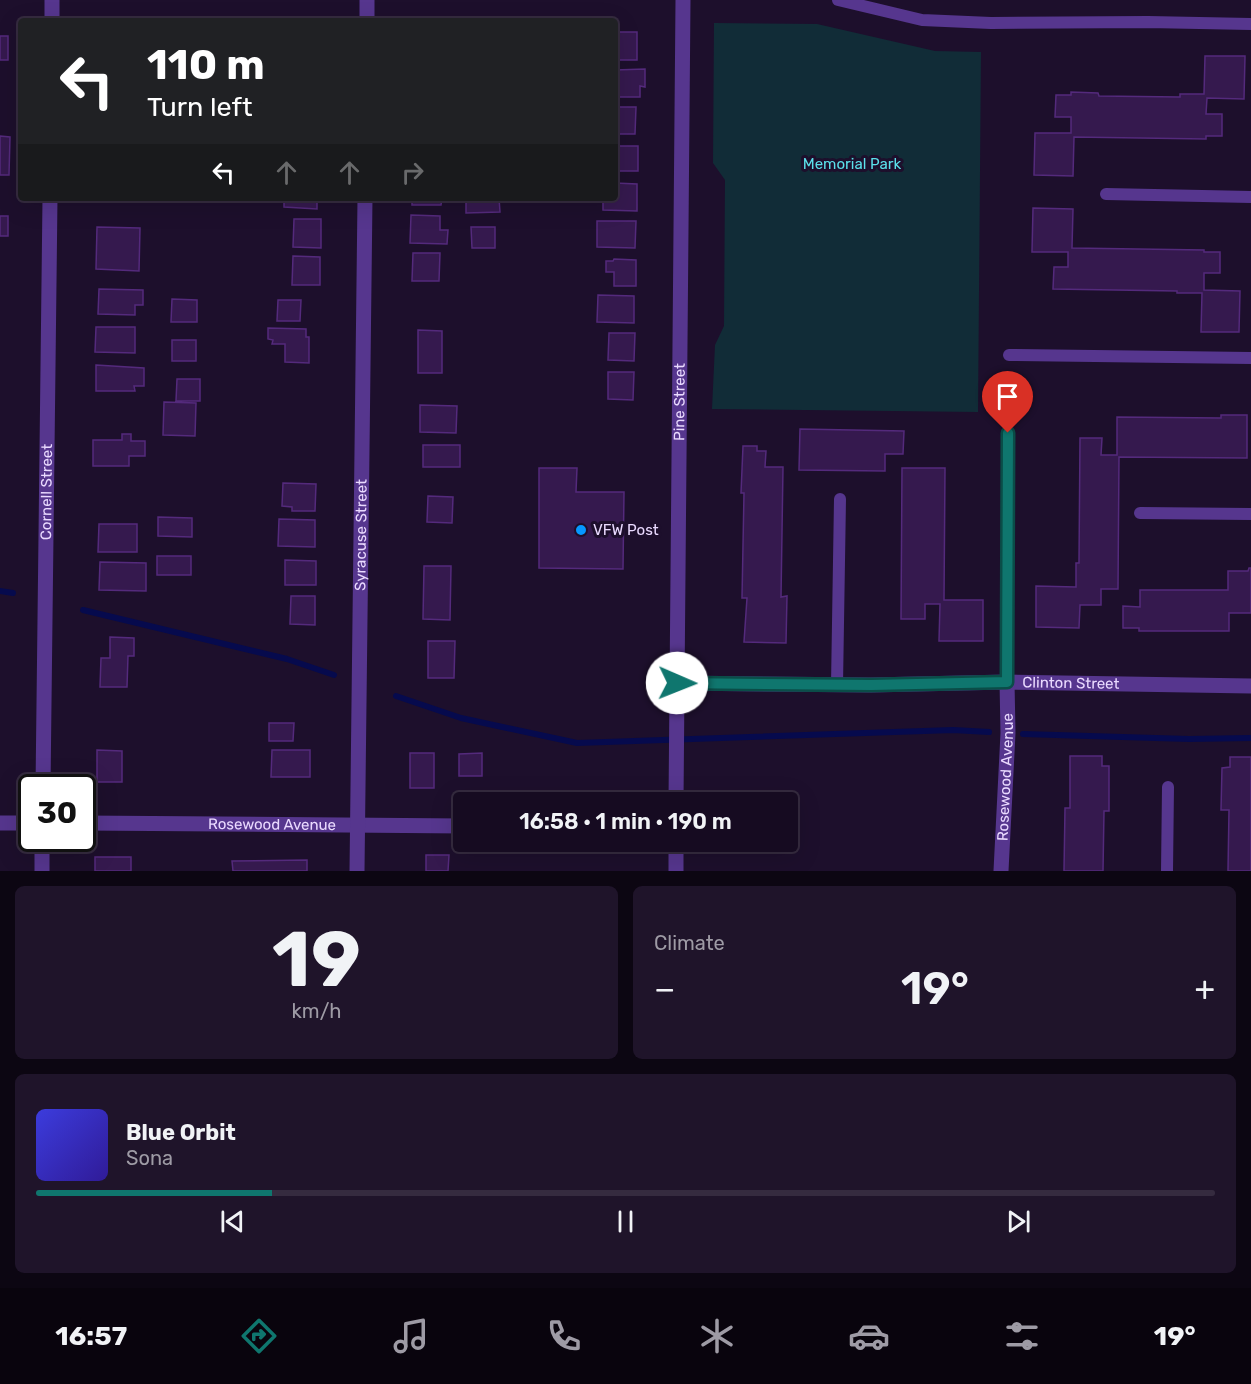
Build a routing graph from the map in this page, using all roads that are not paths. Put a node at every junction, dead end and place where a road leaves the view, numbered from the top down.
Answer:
1 (52, 0) edge
2 (367, 0) edge
3 (683, 0) edge
4 (838, 0) edge
5 (52, 18) edge
6 (367, 18) edge
7 (1251, 24) edge
8 (1106, 194) dead end
9 (1251, 197) edge
10 (50, 201) edge
11 (365, 201) edge
12 (1009, 354) dead end
13 (1251, 358) edge
14 (1008, 433) dead end
15 (840, 499) dead end
16 (1140, 513) dead end
17 (1251, 514) edge
18 (1007, 682) junction
19 (677, 683) junction
20 (837, 685) junction
21 (1251, 687) edge
22 (43, 774) edge
23 (1168, 787) dead end
24 (676, 792) edge
25 (0, 823) edge
26 (18, 823) edge
27 (96, 823) edge
28 (358, 825) junction
29 (453, 826) edge
30 (42, 852) edge
31 (676, 852) edge
32 (42, 871) edge
33 (357, 871) edge
34 (676, 871) edge
35 (1001, 871) edge
36 (1167, 871) edge

1 - 5 street
2 - 6 street
3 - 19 street, Pine Street
4 - 7 lane
8 - 9 lane
10 - 22 street, Cornell Street
11 - 28 street, Syracuse Street
12 - 13 lane
14 - 18 lane
15 - 20 lane
16 - 17 lane
18 - 20 street, Clinton Street
18 - 21 street, Clinton Street
18 - 35 street, Rosewood Avenue
19 - 20 street, Clinton Street
19 - 24 street, Pine Street
23 - 36 lane
25 - 26 street
27 - 28 street, Rosewood Avenue
28 - 29 street, Rosewood Avenue
28 - 33 street, Syracuse Street
30 - 32 street
31 - 34 street

